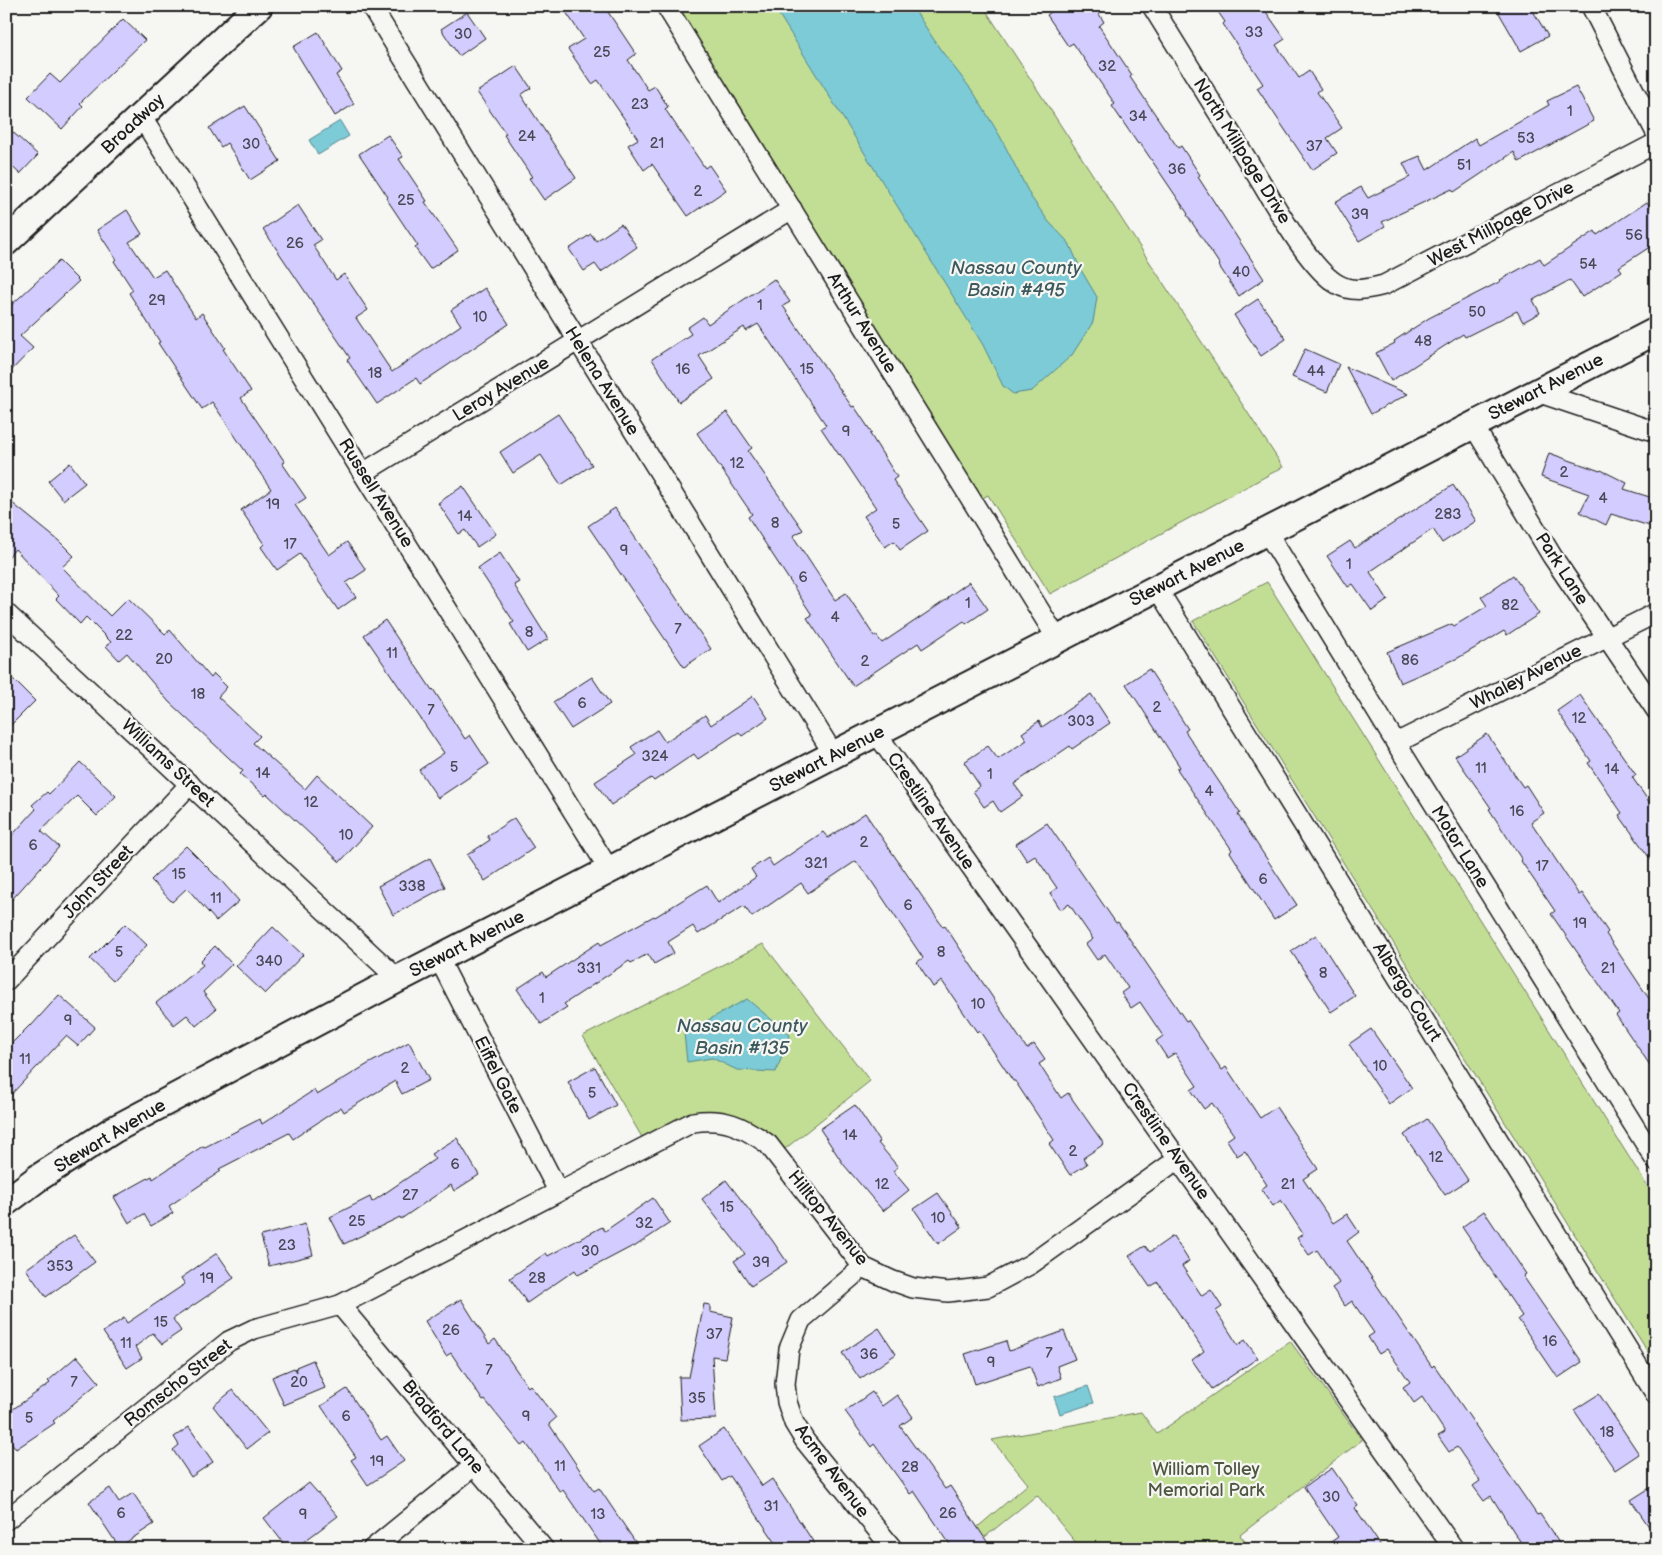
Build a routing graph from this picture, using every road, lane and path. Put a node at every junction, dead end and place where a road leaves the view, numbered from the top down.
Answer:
1 (259, 6) edge
2 (372, 6) edge
3 (666, 6) edge
4 (1152, 6) edge
5 (1591, 6) edge
6 (141, 116) junction
7 (1656, 133) edge
8 (1656, 143) edge
9 (792, 209) junction
10 (6, 242) edge
11 (1342, 286) joint
12 (1656, 330) edge
13 (578, 342) junction
14 (1538, 392) junction
15 (1473, 425) junction
16 (1656, 432) edge
17 (363, 473) junction
18 (1267, 532) junction
19 (1157, 588) junction
20 (6, 613) edge
21 (1656, 613) edge
22 (1606, 636) junction
23 (1058, 640) junction
24 (1656, 710) edge
25 (877, 734) junction
26 (1396, 743) junction
27 (834, 755) junction
28 (190, 784) junction
29 (610, 871) junction
30 (438, 959) junction
31 (398, 979) junction
32 (6, 981) edge
33 (1178, 1159) junction
34 (1656, 1161) edge
35 (558, 1191) junction
36 (6, 1202) edge
37 (863, 1267) junction
38 (340, 1305) junction
39 (1656, 1395) edge
40 (475, 1465) junction
41 (6, 1520) edge
42 (372, 1549) edge
43 (544, 1549) edge
44 (893, 1549) edge
45 (1454, 1549) edge

1 - 6 main road, Broadway
2 - 13 street, Helena Avenue
3 - 9 street, Arthur Avenue
4 - 11 street, North Millpage Drive
5 - 7 street
6 - 10 main road, Broadway
6 - 17 street, Russell Avenue
8 - 11 street, West Millpage Drive
9 - 13 street, Leroy Avenue
9 - 23 street, Arthur Avenue
12 - 14 main road, Stewart Avenue
13 - 17 street, Leroy Avenue
13 - 27 street, Helena Avenue
14 - 15 main road, Stewart Avenue
14 - 16 street
15 - 18 main road, Stewart Avenue
15 - 22 street, Park Lane
17 - 29 street, Russell Avenue
18 - 19 main road, Stewart Avenue
18 - 26 street, Motor Lane
19 - 23 main road, Stewart Avenue
19 - 39 street, Albergo Court
20 - 28 street, Williams Street
21 - 22 street, Whaley Avenue
22 - 24 street, Park Lane
22 - 26 street, Whaley Avenue
23 - 25 main road, Stewart Avenue
25 - 27 main road, Stewart Avenue
25 - 33 street, Crestline Avenue
26 - 34 street, Motor Lane
27 - 29 main road, Stewart Avenue
28 - 31 street, Williams Street
28 - 32 street, John Street
29 - 30 main road, Stewart Avenue
30 - 31 main road, Stewart Avenue
30 - 35 street, Eiffel Gate
31 - 36 main road, Stewart Avenue
33 - 37 street, Hilltop Avenue
33 - 45 street, Crestline Avenue
35 - 37 street, Hilltop Avenue
35 - 38 street, Romscho Street
37 - 44 street, Acme Avenue
38 - 40 street, Bradford Lane
38 - 41 street, Romscho Street
40 - 42 street
40 - 43 street, Bradford Lane

